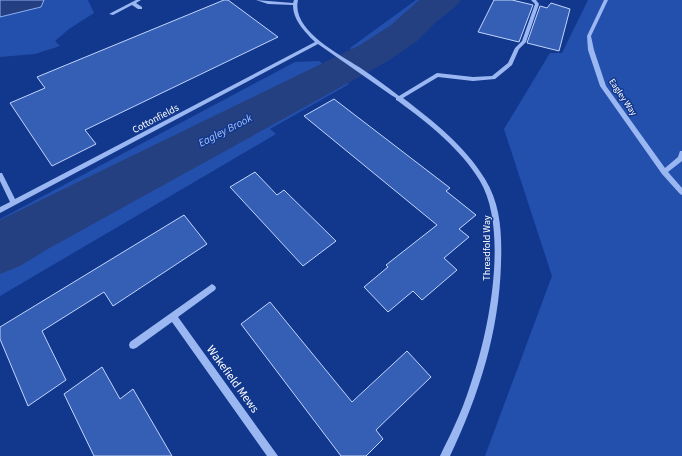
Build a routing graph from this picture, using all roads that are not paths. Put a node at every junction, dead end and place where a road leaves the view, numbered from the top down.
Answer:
1 (139, 0) edge
2 (258, 0) edge
3 (534, 0) edge
4 (606, 0) edge
5 (295, 2) edge
6 (132, 3) junction
7 (140, 8) dead end
8 (111, 14) dead end
9 (318, 42) junction
10 (398, 99) junction
11 (682, 153) edge
12 (664, 172) junction
13 (0, 175) edge
14 (682, 192) edge
15 (14, 203) junction
16 (0, 210) edge
17 (212, 288) dead end
18 (173, 316) junction
19 (133, 344) dead end
20 (273, 456) edge
21 (444, 456) edge

1 - 6 street
2 - 5 street
3 - 10 street
4 - 12 street, Eagley Way
5 - 9 street, Threadfold Way
6 - 7 street
6 - 8 street
9 - 10 street, Threadfold Way
9 - 15 street, Cottonfields
10 - 21 street, Threadfold Way
11 - 12 street
12 - 14 street, Eagley Way
13 - 15 street
15 - 16 street, Cottonfields
17 - 18 street
18 - 19 street
18 - 20 street, Wakefield Mews

